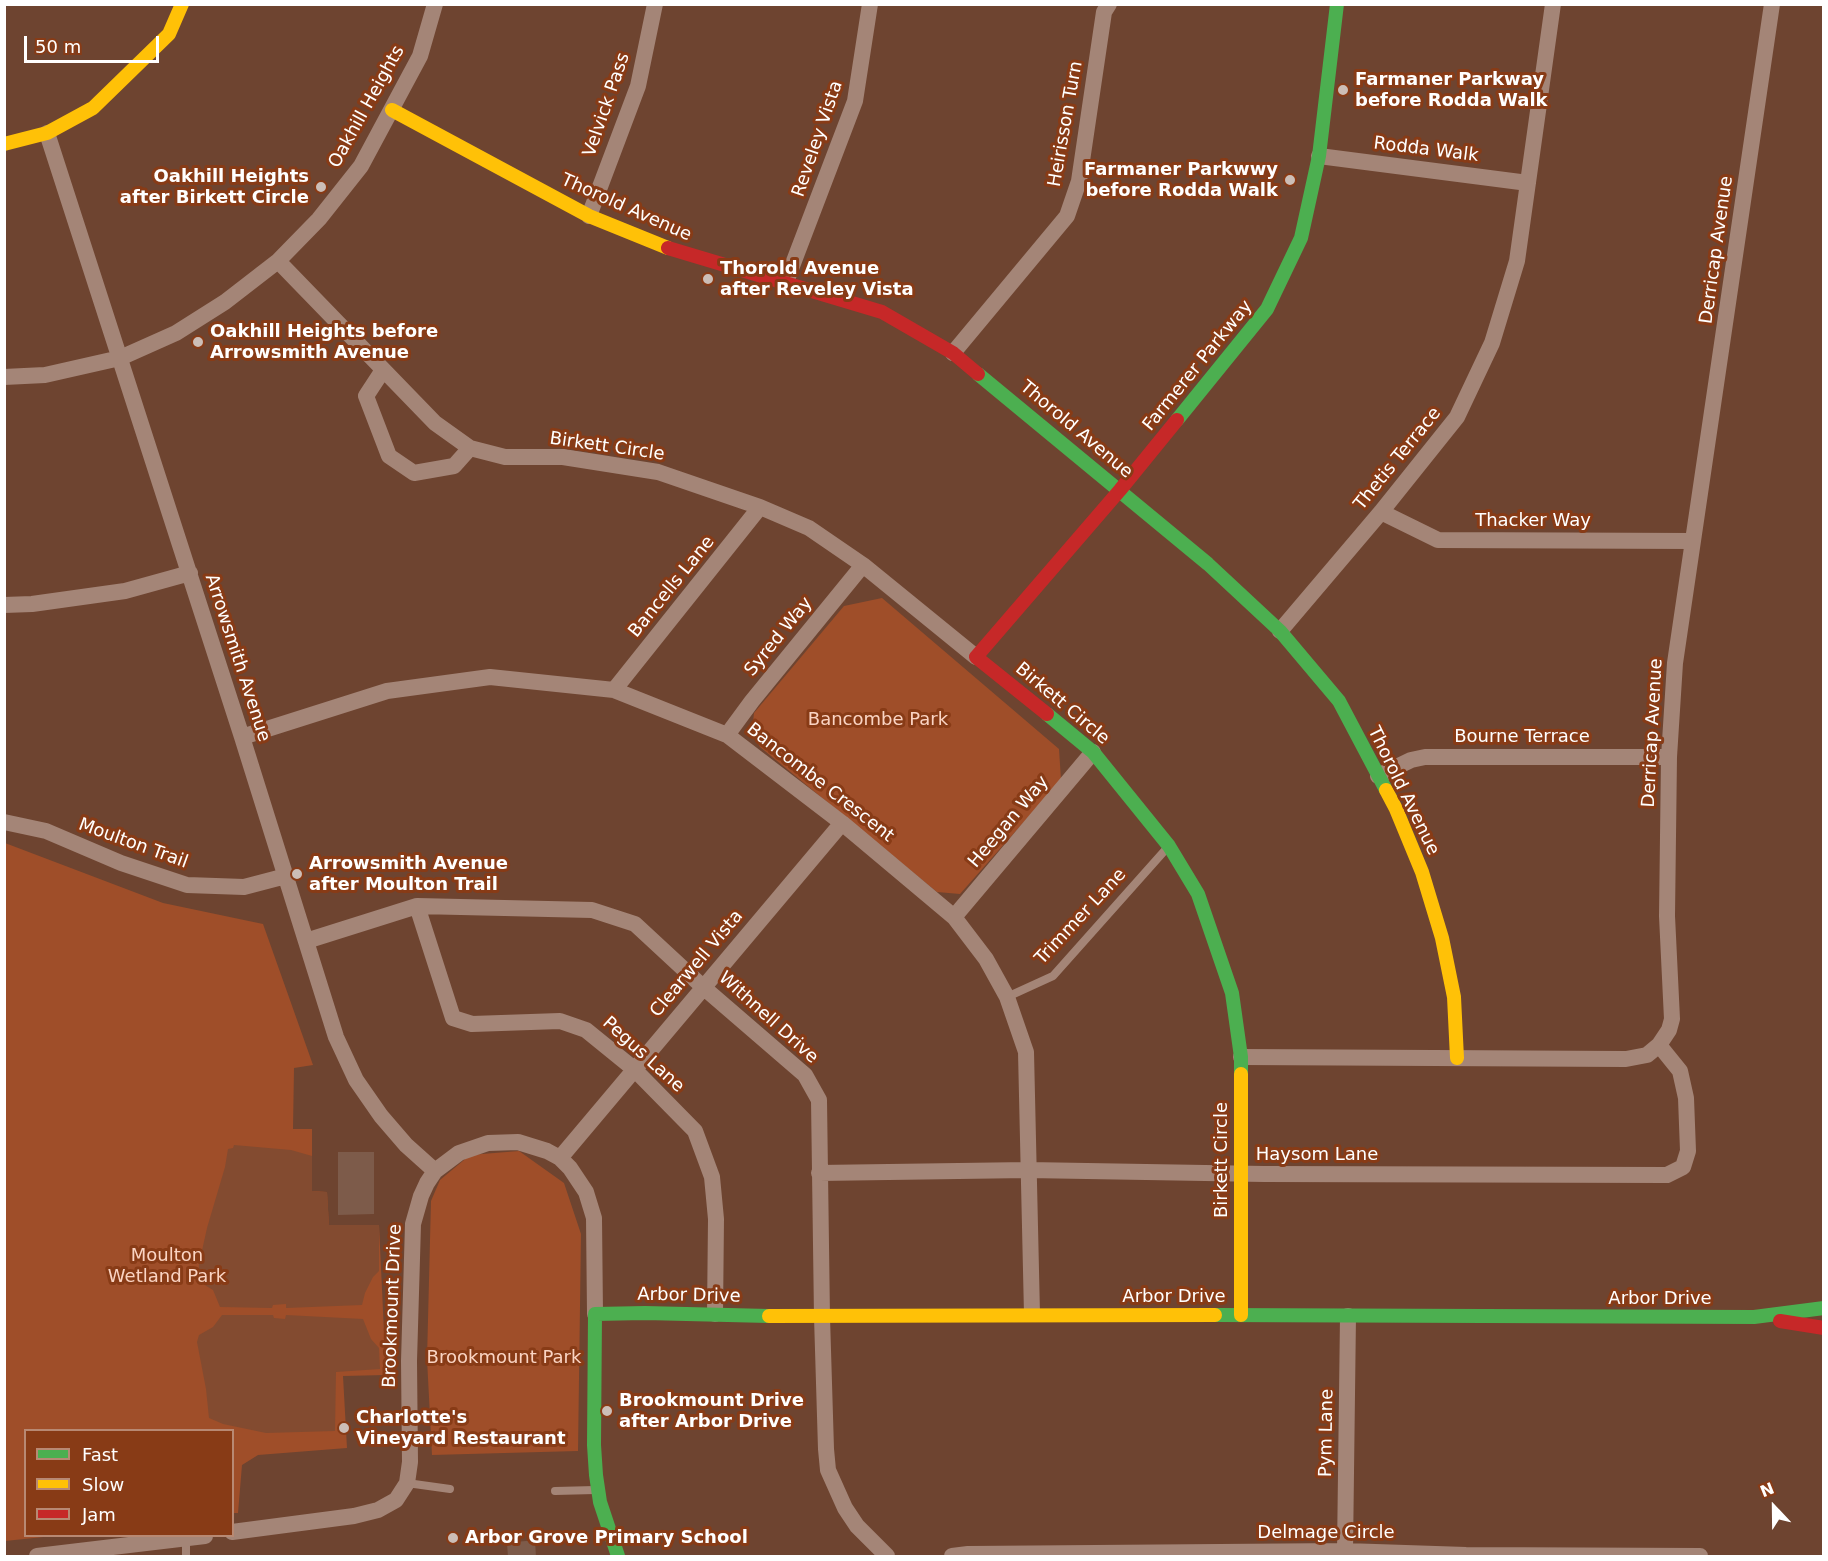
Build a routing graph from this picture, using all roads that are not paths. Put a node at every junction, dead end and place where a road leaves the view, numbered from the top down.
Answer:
1 (182, 4) edge
2 (435, 4) edge
3 (655, 4) edge
4 (870, 4) edge
5 (1109, 4) edge
6 (1554, 4) edge
7 (1772, 4) edge
8 (1332, 5) edge
9 (392, 110) junction
10 (47, 133) junction
11 (4, 144) edge
12 (1318, 156) junction
13 (1528, 183) junction
14 (589, 216) junction
15 (278, 261) junction
16 (786, 282) junction
17 (953, 353) junction
18 (120, 358) junction
19 (383, 370) junction
20 (4, 377) edge
21 (470, 448) junction
22 (1120, 490) junction
23 (760, 507) junction
24 (1381, 512) junction
25 (1692, 541) junction
26 (863, 565) junction
27 (190, 573) junction
28 (4, 605) edge
29 (1280, 631) junction
30 (976, 657) junction
31 (614, 690) junction
32 (727, 735) junction
33 (242, 737) junction
34 (1093, 752) junction
35 (1669, 757) junction
36 (1378, 776) junction
37 (4, 822) edge
38 (842, 823) junction
39 (1169, 846) junction
40 (286, 876) junction
41 (417, 906) junction
42 (954, 917) junction
43 (306, 941) junction
44 (703, 987) junction
45 (1008, 997) junction
46 (1659, 1045) junction
47 (1241, 1057) junction
48 (1457, 1058) junction
49 (634, 1069) junction
50 (560, 1158) junction
51 (1028, 1170) junction
52 (435, 1171) junction
53 (819, 1173) junction
54 (1242, 1173) junction
55 (1824, 1308) edge
56 (595, 1314) junction
57 (715, 1314) junction
58 (1032, 1314) junction
59 (1241, 1315) junction
60 (1348, 1316) junction
61 (822, 1317) junction
62 (1754, 1317) junction
63 (1824, 1328) edge
64 (407, 1483) junction
65 (450, 1489) dead end
66 (599, 1490) junction
67 (555, 1491) dead end
68 (234, 1532) edge
69 (196, 1537) edge
70 (186, 1538) junction
71 (1345, 1551) junction
72 (1230, 1555) edge
73 (1466, 1556) edge
74 (37, 1557) edge
75 (186, 1557) edge
76 (618, 1557) edge
77 (887, 1557) edge
78 (952, 1557) edge
79 (1700, 1557) edge

1 - 10 street
2 - 9 street, Oakhill Heights
3 - 14 street, Velvick Pass
4 - 16 street, Reveley Vista
5 - 17 street, Heirisson Turn
6 - 13 street, Thetis Terrace
7 - 25 street, Derricap Avenue
8 - 12 street, Farmerer Parkway
9 - 14 street, Thorold Avenue
9 - 15 street, Oakhill Heights
10 - 11 street
10 - 18 street, Arrowsmith Avenue
12 - 13 street, Rodda Walk
12 - 22 street, Farmerer Parkway
13 - 24 street, Thetis Terrace
14 - 16 street, Thorold Avenue
15 - 18 street, Oakhill Heights
15 - 19 street, Birkett Circle
16 - 17 street, Thorold Avenue
17 - 22 street, Thorold Avenue
18 - 20 street, Oakhill Heights
18 - 27 street, Arrowsmith Avenue
19 - 21 street, Birkett Circle
19 - 21 street
21 - 23 street, Birkett Circle
22 - 29 street, Thorold Avenue
22 - 30 street, Farmerer Parkway
23 - 26 street, Birkett Circle
23 - 31 street, Bancells Lane
24 - 25 street, Thacker Way
24 - 29 street, Thetis Terrace
25 - 35 street, Derricap Avenue
26 - 30 street, Birkett Circle
26 - 32 street, Syred Way
27 - 28 street
27 - 33 street, Arrowsmith Avenue
29 - 36 street, Thorold Avenue
30 - 34 street, Birkett Circle
31 - 32 street, Bancombe Crescent
31 - 33 street, Bancombe Crescent
32 - 38 street, Bancombe Crescent
33 - 40 street, Arrowsmith Avenue
34 - 39 street, Birkett Circle
34 - 42 street, Heegan Way
35 - 36 street, Bourne Terrace
35 - 46 street, Derricap Avenue
36 - 48 street, Thorold Avenue
37 - 40 street, Moulton Trail
38 - 42 street, Bancombe Crescent
38 - 44 street, Clearwell Vista
39 - 45 lane, Trimmer Lane
39 - 47 street, Birkett Circle
40 - 43 street, Arrowsmith Avenue
41 - 43 street, Withnell Drive
41 - 44 street, Withnell Drive
41 - 49 street, Pegus Lane
42 - 45 street, Bancombe Crescent
43 - 52 street, Arrowsmith Avenue
44 - 49 street, Clearwell Vista
44 - 53 street, Withnell Drive
45 - 51 street, Bancombe Crescent
46 - 48 street
46 - 54 street, Haysom Lane
47 - 48 street
47 - 54 street, Birkett Circle
49 - 50 street, Clearwell Vista
49 - 57 street, Pegus Lane
50 - 52 street, Brookmount Drive
50 - 56 street, Brookmount Drive
51 - 53 street, Haysom Lane
51 - 54 street, Haysom Lane
51 - 58 street, Bancombe Crescent
52 - 64 street, Brookmount Drive
53 - 61 street, Withnell Drive
54 - 59 street, Birkett Circle
55 - 62 street
56 - 57 street, Arbor Drive
56 - 66 street, Brookmount Drive
57 - 61 street, Arbor Drive
58 - 59 street, Arbor Drive
58 - 61 street, Arbor Drive
59 - 60 street, Arbor Drive
60 - 62 street, Arbor Drive
60 - 71 street, Pym Lane
61 - 77 street, Withnell Drive
62 - 63 street
64 - 65 lane
64 - 68 street
66 - 67 lane
66 - 76 street, Brookmount Drive
69 - 70 street
70 - 74 street
70 - 75 lane
71 - 72 street, Delmage Circle
71 - 73 street, Delmage Circle
72 - 78 street, Delmage Circle
73 - 79 street, Delmage Circle

